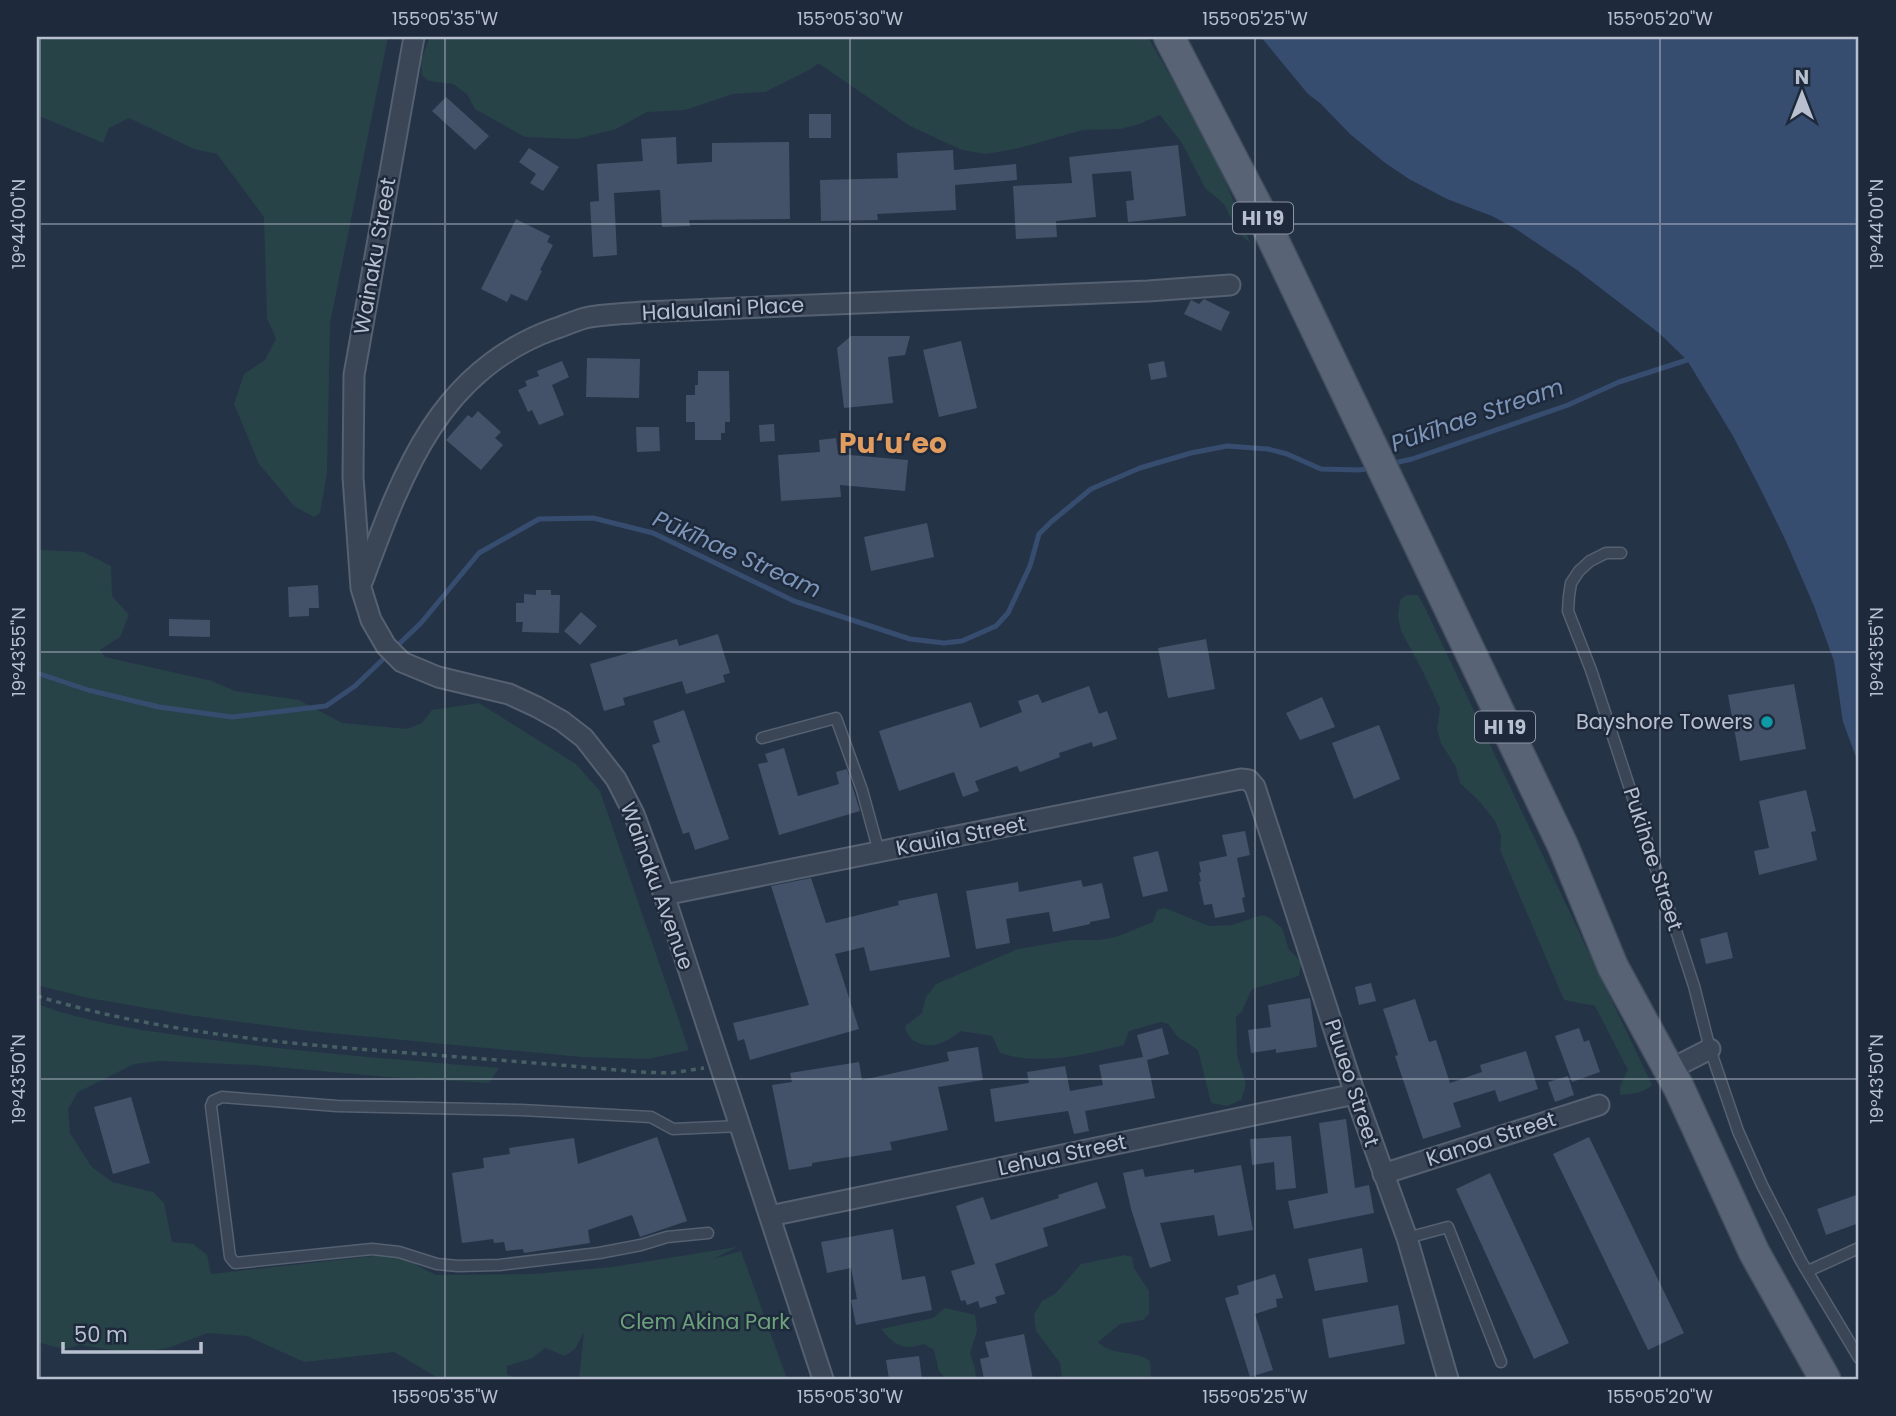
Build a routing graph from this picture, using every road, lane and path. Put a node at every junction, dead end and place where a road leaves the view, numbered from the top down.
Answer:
1 (414, 37) edge
2 (1169, 37) edge
3 (1230, 285) dead end
4 (354, 477) joint
5 (1621, 554) dead end
6 (361, 588) junction
7 (762, 738) dead end
8 (1255, 786) joint
9 (879, 852) junction
10 (664, 895) junction
11 (37, 996) edge
12 (1710, 1049) junction
13 (719, 1064) junction
14 (1669, 1070) junction
15 (1355, 1094) junction
16 (1599, 1105) dead end
17 (740, 1126) junction
18 (1382, 1174) junction
19 (770, 1216) junction
20 (708, 1233) dead end
21 (1407, 1238) junction
22 (1859, 1248) edge
23 (1808, 1270) junction
24 (1859, 1358) edge
25 (1501, 1362) dead end
26 (1441, 1378) edge
27 (823, 1379) edge
28 (1825, 1379) edge

1 - 4 street, Wainaku Street
2 - 14 main road, HI 19
3 - 6 street, Halaulani Place
4 - 6 street, Wainaku Avenue
5 - 12 lane, Pukihae Street
6 - 10 street, Wainaku Avenue
7 - 9 lane
8 - 9 street, Kauila Street
8 - 15 street, Puueo Street
9 - 10 street, Kauila Street
10 - 13 street, Wainaku Avenue
11 - 13 path
12 - 14 street
12 - 23 lane, Pukihae Street
13 - 17 street, Wainaku Avenue
14 - 28 main road, HI 19
15 - 18 street, Puueo Street
15 - 19 street, Lehua Street
16 - 18 street, Kanoa Street
17 - 19 street, Wainaku Avenue
17 - 20 lane
18 - 21 street, Puueo Street
19 - 27 street, Wainaku Avenue
21 - 25 lane
21 - 26 street, Puueo Street
22 - 23 lane
23 - 24 lane, Pukihae Street

